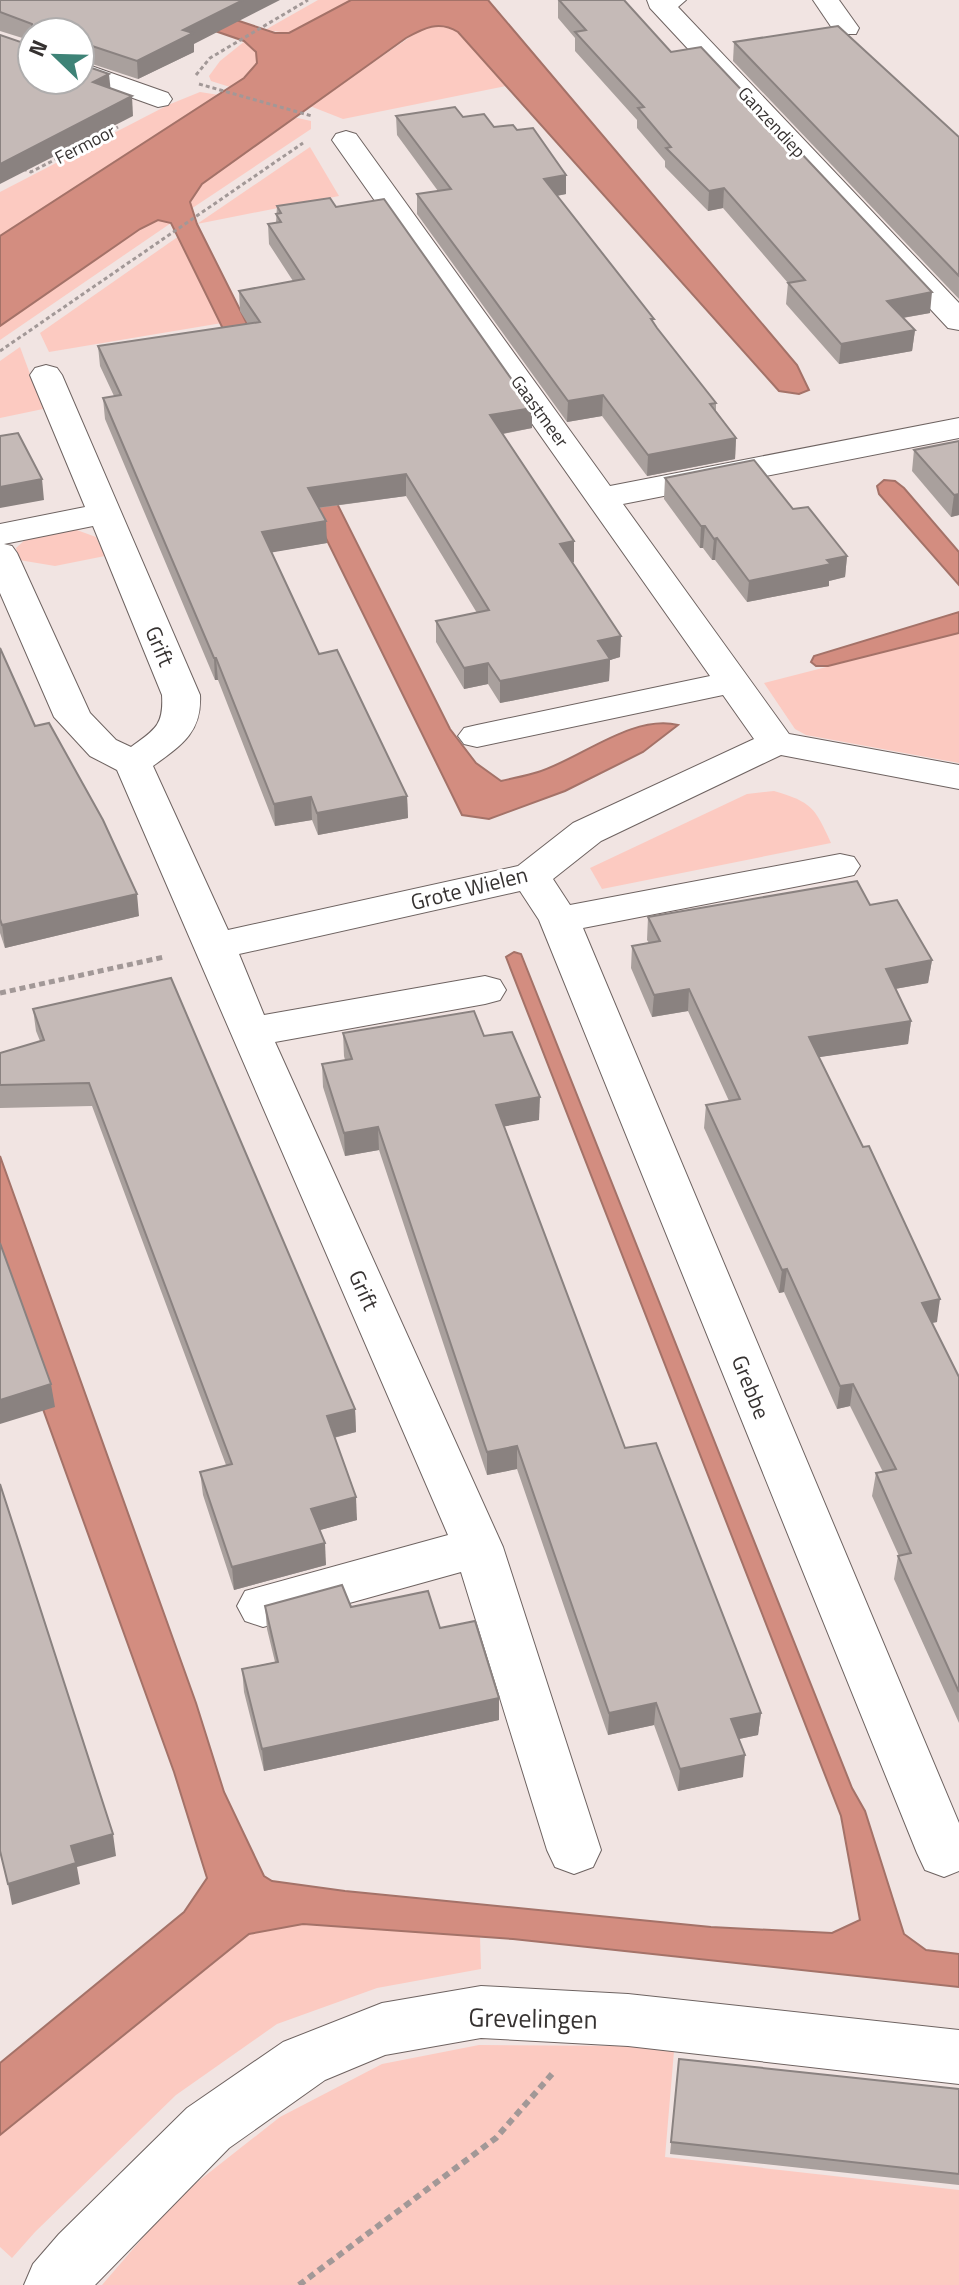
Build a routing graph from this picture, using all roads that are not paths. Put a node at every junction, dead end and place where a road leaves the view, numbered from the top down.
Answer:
1 (673, 0) edge
2 (826, 0) edge
3 (846, 28) edge
4 (96, 76) edge
5 (158, 99) dead end
6 (346, 140) dead end
7 (959, 321) edge
8 (46, 375) dead end
9 (959, 428) edge
10 (602, 498) junction
11 (104, 514) junction
12 (0, 534) edge
13 (0, 553) edge
14 (733, 682) junction
15 (477, 736) dead end
16 (776, 743) junction
17 (133, 763) junction
18 (959, 777) edge
19 (840, 866) dead end
20 (531, 876) junction
21 (559, 920) junction
22 (215, 946) junction
23 (485, 990) dead end
24 (250, 1032) junction
25 (478, 1547) junction
26 (263, 1606) edge
27 (574, 1850) dead end
28 (944, 1853) dead end
29 (959, 2057) edge
30 (55, 2285) edge

1 - 7 street, Ganzendiep
2 - 3 street
4 - 5 street
6 - 10 street, Gaastmeer
8 - 11 street, Grift
9 - 10 street
10 - 14 street, Gaastmeer
11 - 12 street
11 - 17 street, Grift
13 - 17 street
14 - 15 street
14 - 16 street, Gaastmeer
16 - 18 street
16 - 20 street, Grote Wielen
17 - 22 street, Grift
19 - 21 street
20 - 21 street, Grebbe
20 - 22 street, Grote Wielen
21 - 28 street, Grebbe
22 - 24 street, Grift
23 - 24 street
24 - 25 street, Grift
25 - 26 street
25 - 27 street, Grift
29 - 30 street, Grevelingen

